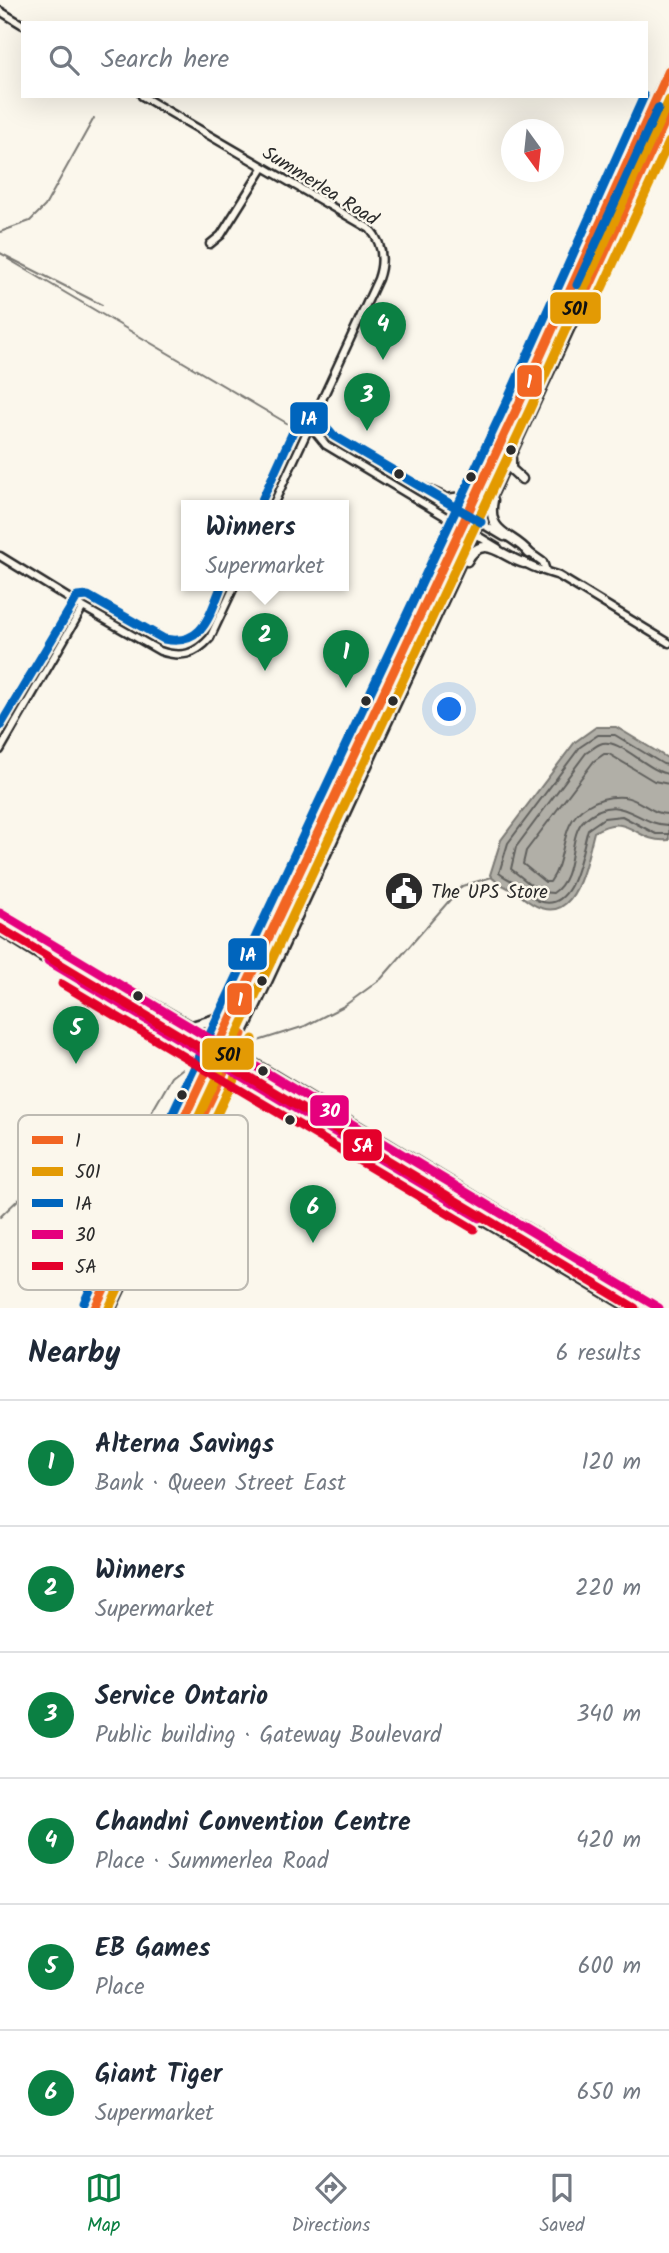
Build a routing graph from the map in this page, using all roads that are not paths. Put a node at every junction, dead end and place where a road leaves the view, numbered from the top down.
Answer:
1 (0, 11) edge
2 (21, 24) edge
3 (669, 70) edge
4 (145, 98) edge
5 (669, 113) edge
6 (262, 168) junction
7 (210, 244) dead end
8 (308, 429) junction
9 (317, 434) junction
10 (501, 443) junction
11 (511, 454) junction
12 (500, 479) junction
13 (423, 488) junction
14 (275, 500) edge
15 (467, 515) junction
16 (480, 522) junction
17 (462, 526) junction
18 (475, 534) junction
19 (529, 552) junction
20 (0, 556) edge
21 (524, 563) junction
22 (545, 571) junction
23 (450, 586) junction
24 (232, 591) edge
25 (83, 607) junction
26 (669, 643) edge
27 (0, 750) edge
28 (0, 912) edge
29 (0, 930) edge
30 (235, 1009) junction
31 (192, 1026) junction
32 (219, 1042) junction
33 (234, 1051) junction
34 (212, 1059) junction
35 (226, 1067) junction
36 (251, 1082) junction
37 (212, 1099) junction
38 (186, 1115) edge
39 (204, 1115) edge
40 (495, 1209) junction
41 (483, 1225) junction
42 (104, 1290) edge
43 (119, 1290) edge
44 (95, 1308) edge
45 (110, 1308) edge
46 (630, 1308) edge
47 (659, 1308) edge

1 - 2 street
3 - 10 main road
4 - 6 street, Summerlea Road
5 - 11 main road
6 - 7 street
6 - 8 street, Summerlea Road
8 - 9 street
8 - 14 street, Summerlea Road
9 - 13 street
9 - 17 street
10 - 13 main road
10 - 15 main road
11 - 12 main road
11 - 12 main road
12 - 16 main road
12 - 19 main road
13 - 15 street
15 - 16 street
15 - 17 main road
16 - 18 main road
16 - 19 street
17 - 18 street
17 - 30 main road
18 - 21 street
18 - 23 main road
19 - 22 street
20 - 25 street
21 - 22 street
21 - 23 main road
22 - 26 street
23 - 33 main road
24 - 25 street
25 - 27 street
28 - 31 main road
29 - 34 main road
30 - 31 main road
30 - 32 main road
31 - 32 main road
32 - 33 main road
32 - 34 main road
33 - 35 main road
33 - 40 main road
34 - 35 main road
34 - 38 main road
35 - 36 main road
35 - 37 main road
36 - 37 main road
36 - 41 main road
37 - 39 main road
40 - 41 main road
40 - 47 main road
41 - 46 main road
42 - 44 main road
43 - 45 main road

